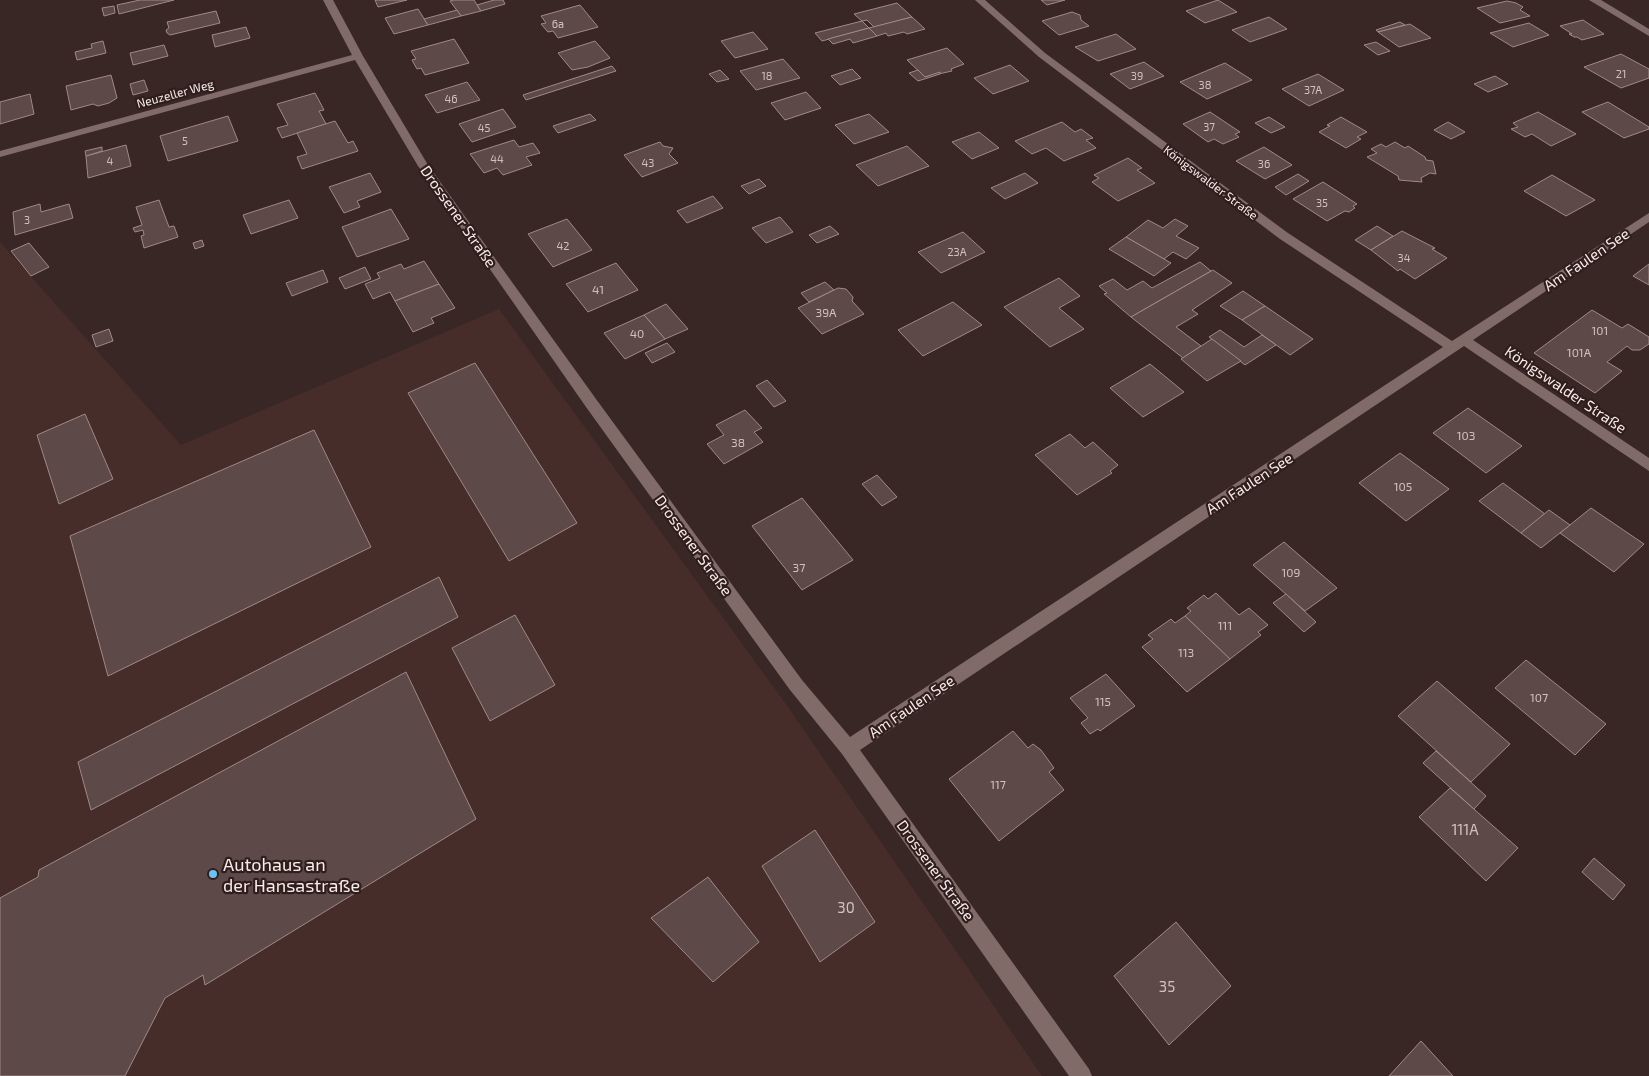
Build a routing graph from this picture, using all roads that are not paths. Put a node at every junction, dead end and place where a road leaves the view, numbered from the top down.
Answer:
1 (328, 0) edge
2 (980, 0) edge
3 (1594, 0) edge
4 (1649, 33) edge
5 (358, 56) junction
6 (0, 154) edge
7 (1649, 217) edge
8 (1459, 344) junction
9 (1649, 465) edge
10 (848, 748) junction
11 (1082, 1076) edge

1 - 5 street, Drossener Straße
2 - 8 street, Königswalder Straße
3 - 4 street
5 - 6 street, Neuzeller Weg
5 - 10 street, Drossener Straße
7 - 8 street, Am Faulen See
8 - 9 street, Königswalder Straße
8 - 10 street, Am Faulen See
10 - 11 street, Drossener Straße

